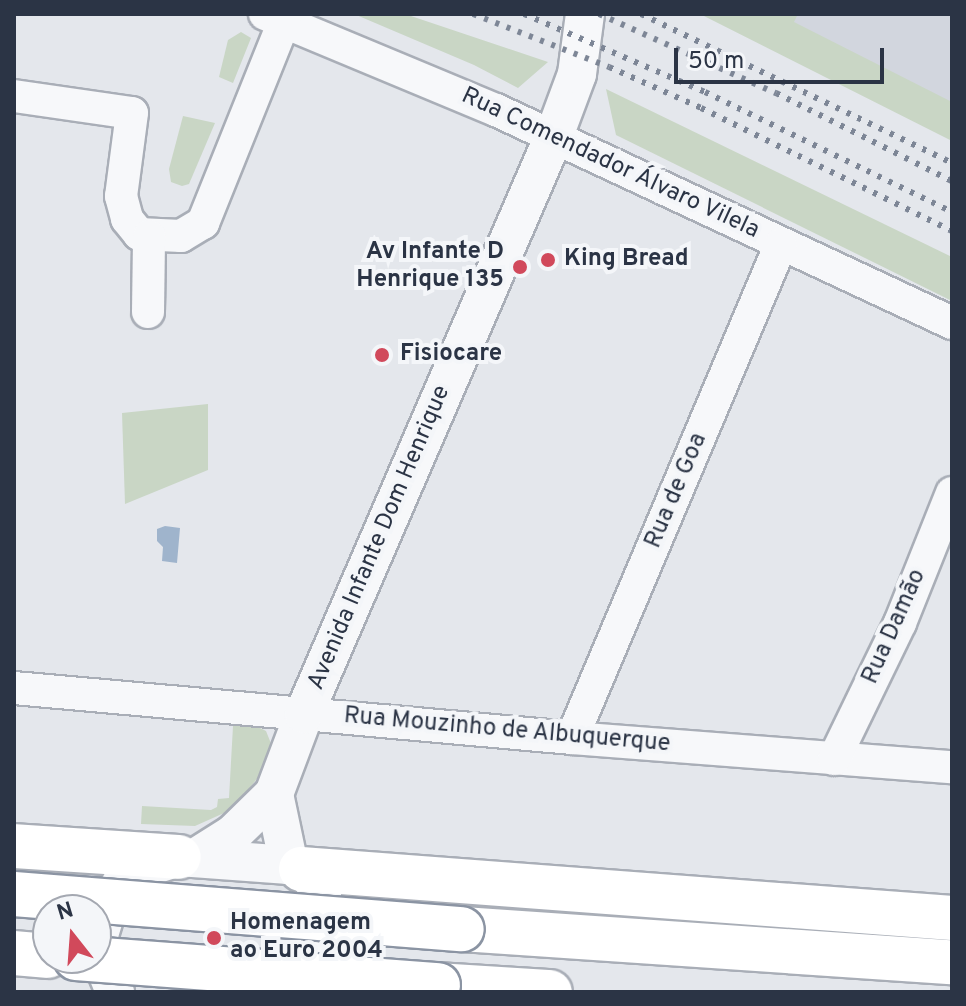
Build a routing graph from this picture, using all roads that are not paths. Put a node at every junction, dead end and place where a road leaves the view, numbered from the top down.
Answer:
1 (585, 14) edge
2 (274, 17) edge
3 (14, 96) edge
4 (554, 136) junction
5 (149, 236) junction
6 (781, 244) junction
7 (148, 312) dead end
8 (952, 323) edge
9 (952, 493) edge
10 (14, 688) edge
11 (304, 714) junction
12 (572, 738) junction
13 (834, 759) junction
14 (952, 767) edge
15 (274, 794) junction
16 (14, 846) edge
17 (187, 858) junction
18 (295, 867) junction
19 (14, 894) edge
20 (952, 918) edge
21 (112, 961) edge
22 (952, 962) edge
23 (115, 992) edge
24 (306, 992) edge
25 (550, 992) edge

1 - 4 street, Avenida Infante Dom Henrique
2 - 4 street, Rua Comendador Álvaro Vilela
2 - 5 street
3 - 5 street
4 - 6 street, Rua Comendador Álvaro Vilela
4 - 11 street, Avenida Infante Dom Henrique
5 - 7 street
6 - 8 street, Rua Comendador Álvaro Vilela
6 - 12 street, Rua de Goa
9 - 13 street, Rua Damão
10 - 11 street, Rua Mouzinho de Albuquerque
11 - 12 street, Rua Mouzinho de Albuquerque
11 - 15 street, Avenida Infante Dom Henrique
12 - 13 street, Rua Mouzinho de Albuquerque
13 - 14 street, Rua Mouzinho de Albuquerque
15 - 17 street, Avenida Infante Dom Henrique
15 - 18 street
16 - 17 highway
17 - 18 street
17 - 23 street
18 - 20 highway
18 - 24 street
19 - 22 highway, bridge
21 - 25 highway, bridge

